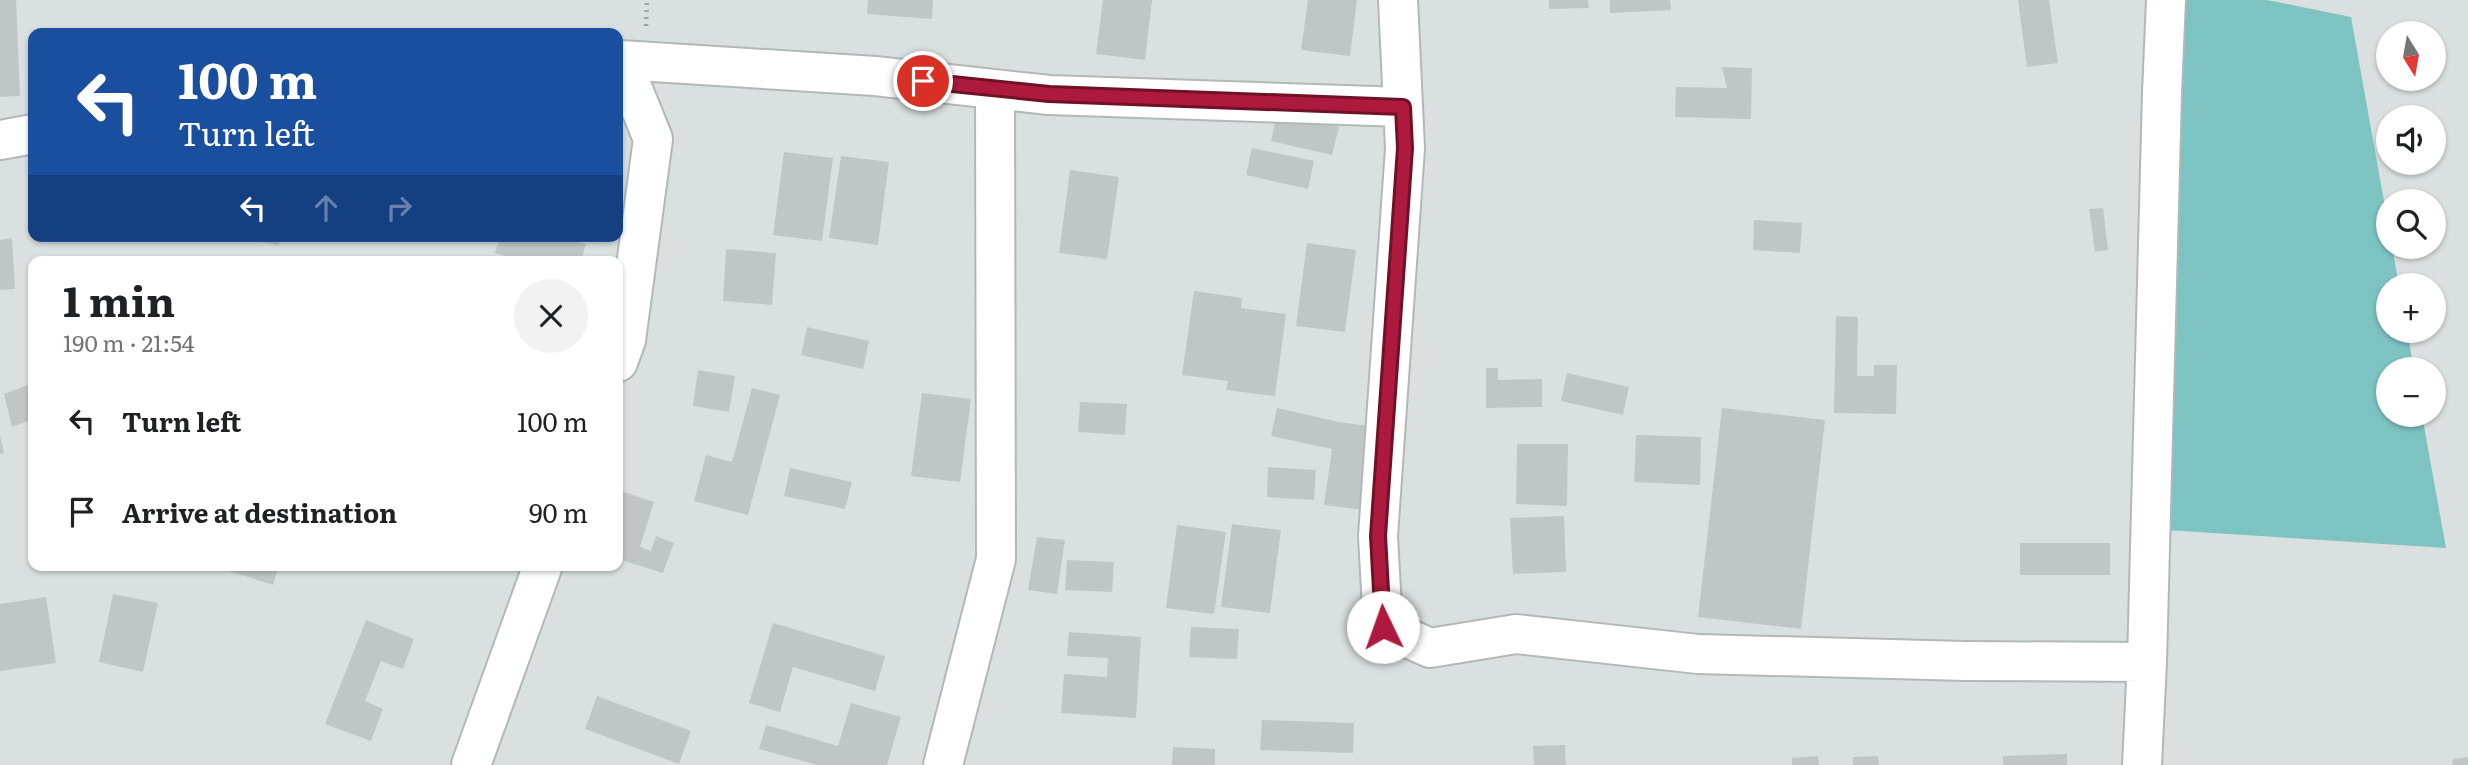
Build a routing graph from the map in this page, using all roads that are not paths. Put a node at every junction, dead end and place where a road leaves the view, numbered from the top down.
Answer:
1 (1398, 0) edge
2 (2166, 0) edge
3 (623, 60) edge
4 (623, 69) edge
5 (995, 89) junction
6 (1403, 107) junction
7 (28, 135) edge
8 (0, 140) edge
9 (623, 348) edge
10 (541, 571) edge
11 (2147, 662) junction
12 (471, 765) edge
13 (943, 765) edge
14 (2142, 765) edge

1 - 6 street
2 - 11 street
3 - 5 street
4 - 9 street
5 - 6 street
5 - 13 street
6 - 11 street
7 - 8 street
10 - 12 street
11 - 14 street

